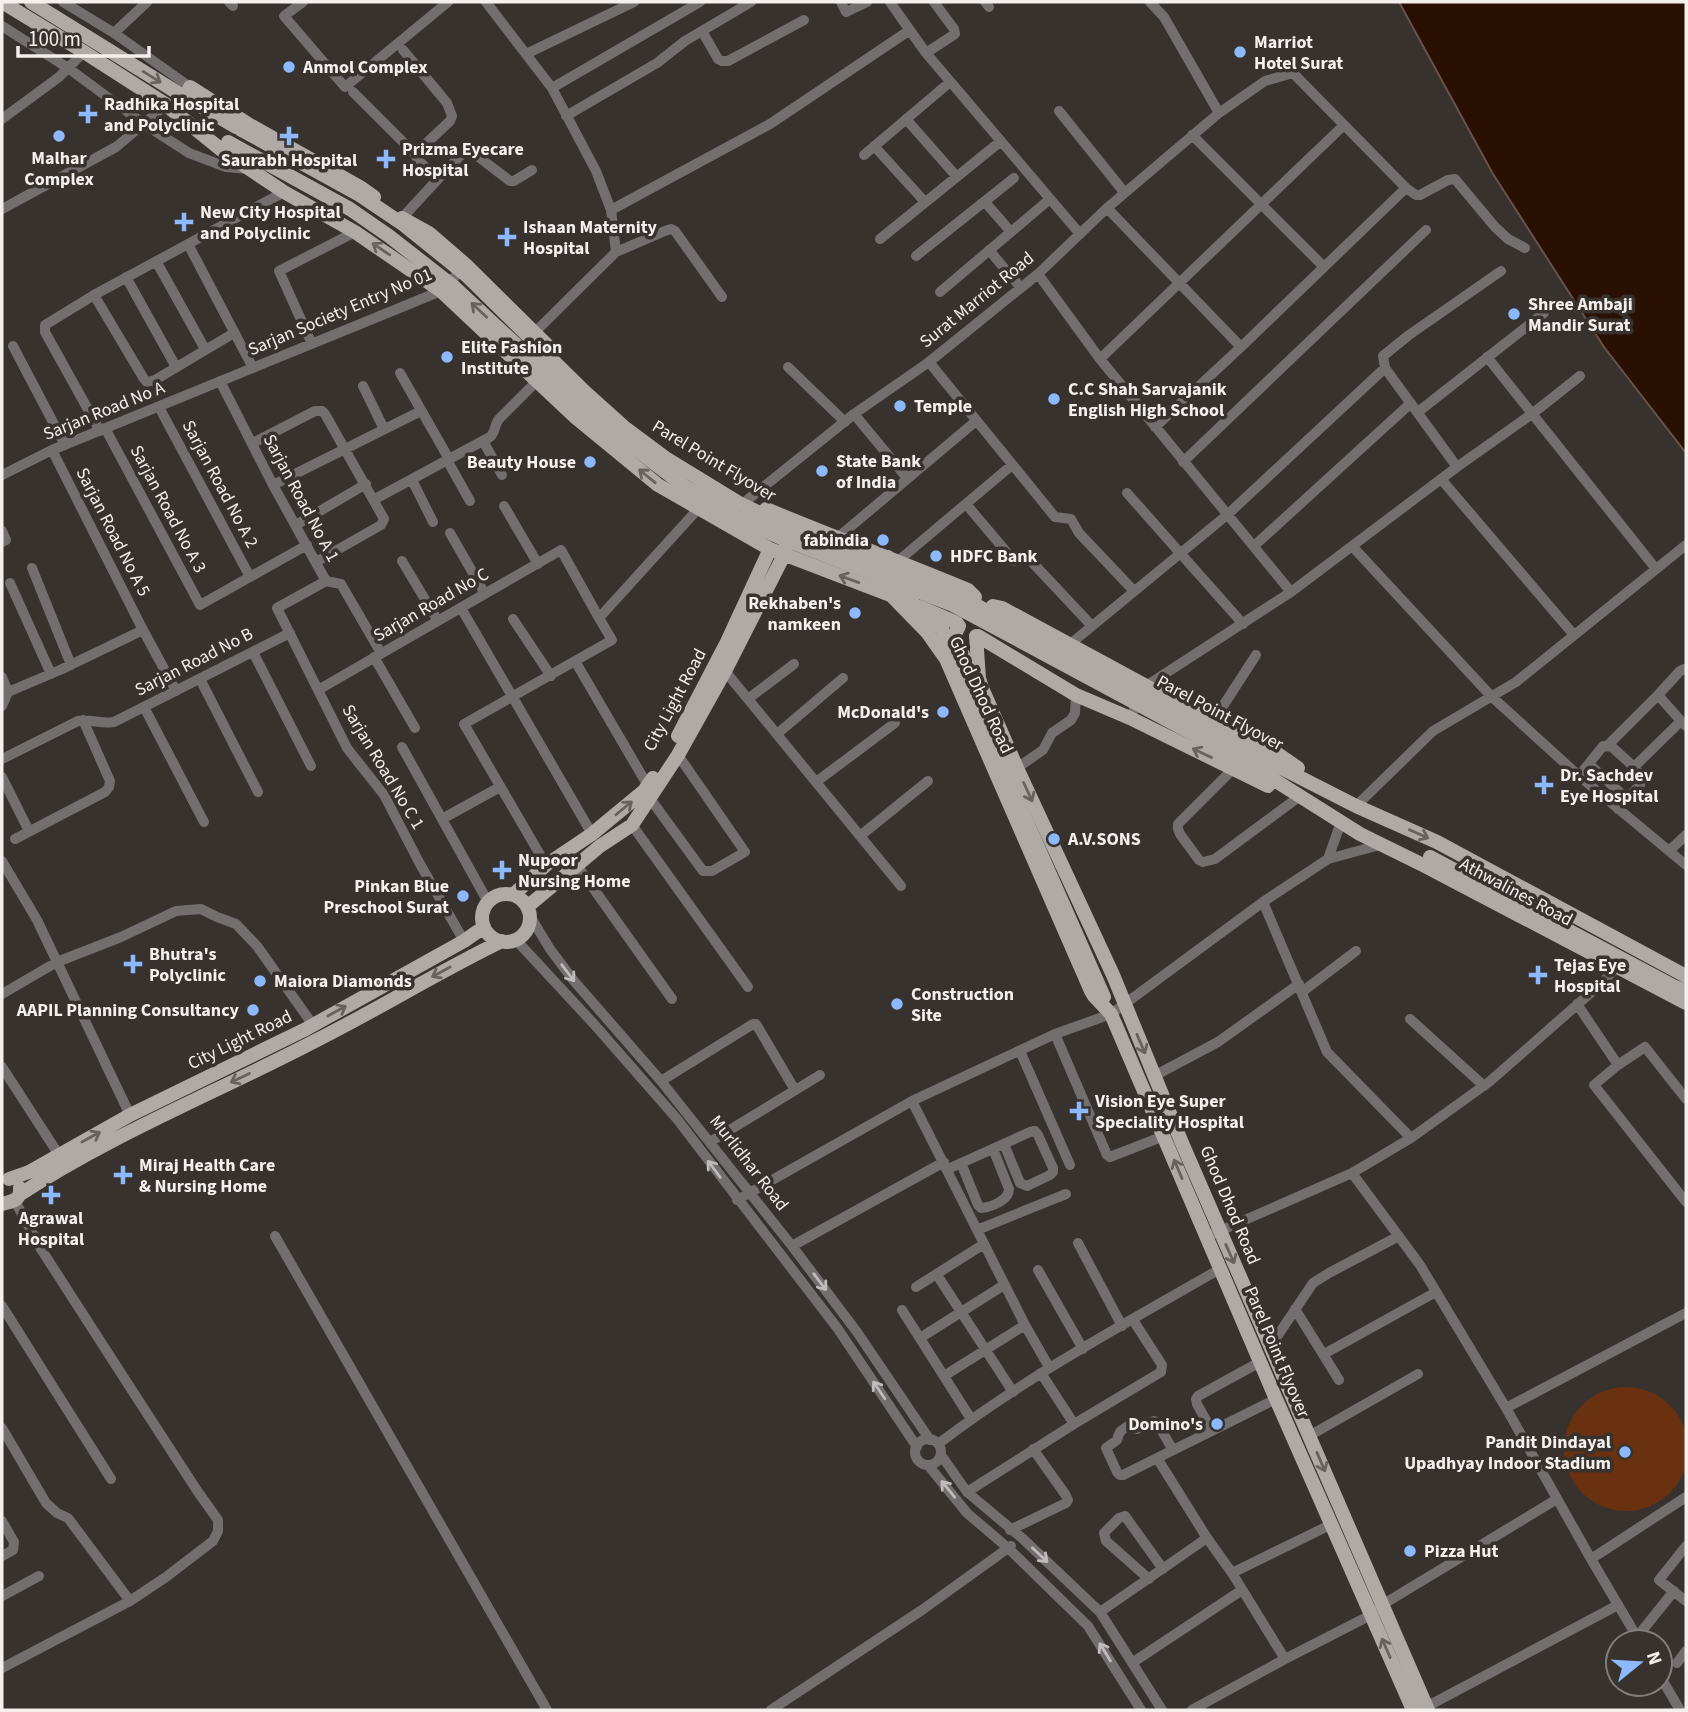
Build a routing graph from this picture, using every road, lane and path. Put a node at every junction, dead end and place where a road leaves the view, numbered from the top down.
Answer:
1 (2, 2) edge
2 (32, 2) edge
3 (63, 2) edge
4 (146, 2) edge
5 (303, 2) edge
6 (448, 2) edge
7 (486, 2) edge
8 (634, 2) edge
9 (700, 2) edge
10 (751, 2) edge
11 (841, 2) edge
12 (867, 2) edge
13 (890, 2) edge
14 (934, 2) edge
15 (1150, 2) edge
16 (804, 19) dead end
17 (2, 26) edge
18 (910, 30) junction
19 (702, 31) junction
20 (114, 33) junction
21 (403, 50) dead end
22 (84, 52) junction
23 (926, 53) junction
24 (526, 54) junction
25 (68, 68) junction
26 (950, 82) junction
27 (552, 88) junction
28 (354, 92) dead end
29 (188, 93) junction
30 (166, 105) junction
31 (1059, 111) dead end
32 (1219, 113) junction
33 (566, 116) junction
34 (2, 118) edge
35 (906, 119) junction
36 (144, 124) junction
37 (1344, 125) junction
38 (1192, 135) junction
39 (1001, 141) junction
40 (874, 146) junction
41 (415, 154) junction
42 (864, 155) dead end
43 (250, 170) junction
44 (532, 170) dead end
45 (957, 177) junction
46 (1014, 178) dead end
47 (438, 179) junction
48 (1406, 188) junction
49 (284, 192) junction
50 (1125, 192) junction
51 (1050, 199) junction
52 (925, 202) junction
53 (985, 202) junction
54 (1261, 204) junction
55 (1107, 208) junction
56 (2, 209) edge
57 (611, 210) junction
58 (402, 218) junction
59 (1426, 230) dead end
60 (355, 232) junction
61 (1011, 232) junction
62 (1080, 234) junction
63 (880, 239) dead end
64 (188, 244) junction
65 (1525, 248) dead end
66 (989, 250) junction
67 (616, 251) junction
68 (916, 256) dead end
69 (156, 261) junction
70 (466, 265) junction
71 (1324, 267) junction
72 (1501, 271) dead end
73 (1038, 274) junction
74 (126, 277) junction
75 (1179, 283) junction
76 (1021, 288) junction
77 (441, 291) junction
78 (940, 292) dead end
79 (94, 295) junction
80 (723, 297) dead end
81 (1544, 313) dead end
82 (234, 332) junction
83 (534, 332) junction
84 (312, 344) junction
85 (13, 346) dead end
86 (1241, 347) junction
87 (205, 349) junction
88 (510, 356) junction
89 (1487, 358) junction
90 (1100, 359) junction
91 (929, 362) junction
92 (176, 367) junction
93 (788, 367) dead end
94 (253, 368) junction
95 (1385, 368) junction
96 (400, 373) dead end
97 (1580, 376) dead end
98 (537, 381) junction
99 (220, 382) junction
100 (363, 386) dead end
101 (159, 407) junction
102 (1414, 407) junction
103 (421, 411) junction
104 (854, 414) junction
105 (1532, 414) junction
106 (976, 421) junction
107 (845, 422) junction
108 (1155, 427) junction
109 (384, 429) junction
110 (102, 430) junction
111 (483, 441) junction
112 (253, 443) junction
113 (65, 445) junction
114 (346, 448) junction
115 (52, 450) junction
116 (2, 460) edge
117 (448, 460) junction
118 (1183, 462) junction
119 (1012, 465) junction
120 (1457, 467) junction
121 (5, 474) edge
122 (502, 475) dead end
123 (907, 478) junction
124 (1441, 479) junction
125 (412, 480) junction
126 (366, 484) junction
127 (274, 485) junction
128 (1127, 493) dead end
129 (375, 499) junction
130 (470, 501) dead end
131 (746, 501) junction
132 (966, 503) junction
133 (504, 506) dead end
134 (698, 509) junction
135 (1227, 515) junction
136 (791, 520) junction
137 (433, 522) dead end
138 (296, 525) junction
139 (450, 533) dead end
140 (836, 538) junction
141 (307, 545) junction
142 (1686, 545) edge
143 (1254, 546) junction
144 (1352, 546) junction
145 (777, 552) junction
146 (1180, 553) junction
147 (893, 559) junction
148 (402, 561) dead end
149 (1014, 561) dead end
150 (1031, 561) dead end
151 (316, 562) junction
152 (538, 564) junction
153 (32, 568) dead end
154 (862, 569) junction
155 (1656, 569) junction
156 (250, 577) junction
157 (326, 581) junction
158 (10, 583) dead end
159 (1134, 592) junction
160 (1291, 592) junction
161 (485, 594) junction
162 (890, 594) junction
163 (975, 597) junction
164 (993, 606) junction
165 (278, 608) joint
166 (461, 608) junction
167 (599, 618) junction
168 (513, 620) dead end
169 (438, 621) junction
170 (958, 624) junction
171 (1243, 624) junction
172 (1092, 626) junction
173 (143, 630) junction
174 (290, 634) junction
175 (1574, 635) junction
176 (977, 636) junction
177 (1069, 645) junction
178 (253, 652) junction
179 (378, 655) junction
180 (1256, 655) dead end
181 (575, 661) junction
182 (794, 664) dead end
183 (71, 665) junction
184 (1686, 670) edge
185 (725, 671) junction
186 (51, 674) junction
187 (551, 676) junction
188 (2, 677) edge
189 (843, 678) dead end
190 (200, 679) junction
191 (980, 681) junction
192 (1146, 686) junction
193 (318, 690) junction
194 (176, 691) junction
195 (8, 692) junction
196 (1076, 695) junction
197 (1658, 695) junction
198 (1491, 696) junction
199 (513, 698) junction
200 (748, 699) junction
201 (2, 706) edge
202 (144, 707) junction
203 (1129, 718) junction
204 (83, 720) junction
205 (1214, 720) junction
206 (895, 723) dead end
207 (1684, 724) edge
208 (415, 728) dead end
209 (777, 734) junction
210 (1607, 746) junction
211 (402, 747) dead end
212 (678, 755) junction
213 (2, 759) edge
214 (1251, 759) junction
215 (1589, 764) junction
216 (311, 766) dead end
217 (1634, 767) junction
218 (1017, 768) junction
219 (1233, 769) junction
220 (1579, 776) junction
221 (2, 777) edge
222 (928, 780) dead end
223 (816, 782) junction
224 (500, 787) junction
225 (1322, 789) junction
226 (258, 792) dead end
227 (647, 792) junction
228 (1627, 799) junction
229 (1296, 800) junction
230 (1356, 806) junction
231 (1618, 809) junction
232 (1335, 818) junction
233 (442, 819) junction
234 (204, 822) dead end
235 (632, 825) junction
236 (29, 831) junction
237 (1356, 832) junction
238 (592, 834) junction
239 (1686, 835) edge
240 (860, 836) junction
241 (15, 839) dead end
242 (1380, 845) junction
243 (1669, 851) junction
244 (1328, 859) junction
245 (2, 861) edge
246 (576, 864) junction
247 (546, 865) junction
248 (1686, 865) edge
249 (901, 886) dead end
250 (513, 895) junction
251 (488, 902) junction
252 (1263, 902) junction
253 (528, 912) junction
254 (484, 927) junction
255 (509, 940) junction
256 (464, 941) junction
257 (1629, 945) junction
258 (1356, 951) dead end
259 (57, 962) junction
260 (1618, 967) junction
261 (1686, 974) edge
262 (748, 987) dead end
263 (1301, 988) junction
264 (1686, 991) edge
265 (2, 994) edge
266 (672, 999) dead end
267 (1686, 1003) edge
268 (1124, 1004) junction
269 (1577, 1004) junction
270 (1107, 1006) junction
271 (1410, 1020) dead end
272 (313, 1025) junction
273 (1055, 1034) junction
274 (1020, 1051) junction
275 (1618, 1065) junction
276 (2, 1068) edge
277 (820, 1075) dead end
278 (1154, 1076) junction
279 (661, 1081) junction
280 (1484, 1086) junction
281 (795, 1090) junction
282 (1686, 1099) edge
283 (912, 1101) junction
284 (130, 1115) junction
285 (1164, 1136) junction
286 (1411, 1138) junction
287 (710, 1142) junction
288 (998, 1147) junction
289 (59, 1155) junction
290 (961, 1163) junction
291 (1070, 1165) dead end
292 (946, 1166) junction
293 (1352, 1174) junction
294 (5, 1180) edge
295 (750, 1193) junction
296 (1066, 1194) dead end
297 (737, 1200) junction
298 (9, 1201) edge
299 (1686, 1202) edge
300 (977, 1230) junction
301 (1214, 1234) junction
302 (275, 1236) dead end
303 (1399, 1236) junction
304 (1078, 1243) dead end
305 (984, 1244) junction
306 (792, 1246) junction
307 (1038, 1269) dead end
308 (1220, 1269) junction
309 (939, 1278) dead end
310 (1004, 1285) junction
311 (916, 1287) dead end
312 (1436, 1292) junction
313 (2, 1306) edge
314 (1295, 1309) junction
315 (902, 1310) dead end
316 (961, 1312) junction
317 (1686, 1314) edge
318 (1133, 1320) junction
319 (1025, 1325) junction
320 (1122, 1326) junction
321 (920, 1338) junction
322 (1270, 1347) junction
323 (1083, 1349) junction
324 (986, 1350) junction
325 (1324, 1354) junction
326 (1260, 1362) junction
327 (1045, 1370) junction
328 (1418, 1374) dead end
329 (944, 1376) junction
330 (1339, 1380) dead end
331 (1013, 1392) junction
332 (1276, 1399) junction
333 (1506, 1408) junction
334 (971, 1419) junction
335 (1074, 1424) junction
336 (2, 1428) edge
337 (1212, 1431) junction
338 (1309, 1436) junction
339 (936, 1446) junction
340 (916, 1447) junction
341 (1033, 1449) junction
342 (1173, 1451) junction
343 (1157, 1458) junction
344 (929, 1465) junction
345 (111, 1479) dead end
346 (967, 1492) junction
347 (1686, 1497) edge
348 (1558, 1499) junction
349 (2, 1521) edge
350 (1332, 1524) junction
351 (1010, 1530) junction
352 (1022, 1538) junction
353 (1207, 1538) junction
354 (1686, 1546) edge
355 (1008, 1548) junction
356 (2, 1556) edge
357 (1591, 1559) junction
358 (1163, 1569) junction
359 (1232, 1573) junction
360 (39, 1576) dead end
361 (1149, 1579) junction
362 (1242, 1590) junction
363 (1674, 1591) junction
364 (2, 1596) edge
365 (130, 1601) junction
366 (1686, 1601) edge
367 (1618, 1605) junction
368 (1377, 1610) junction
369 (1100, 1612) junction
370 (1632, 1628) edge
371 (1647, 1628) edge
372 (1686, 1651) edge
373 (1285, 1659) junction
374 (1132, 1663) junction
375 (1676, 1663) dead end
376 (2, 1667) edge
377 (1422, 1709) edge
378 (547, 1710) edge
379 (771, 1710) edge
380 (1141, 1710) edge
381 (1162, 1710) edge
382 (1192, 1710) edge

1 - 22 main road
2 -> 29 main road
3 - 20 street
4 - 20 street
5 - 6 street
7 - 24 street
8 - 24 street
9 - 27 street
10 - 19 street
11 - 12 street
13 - 18 street
14 - 23 street
15 - 32 street
16 - 19 street
17 - 25 street
18 - 23 street
18 - 57 street
19 - 33 street
20 - 29 street
21 - 41 street
22 - 25 street
22 - 30 main road
23 - 26 street
24 - 27 street
25 - 34 street
25 - 36 street
26 - 35 street
26 - 39 street
27 - 33 street
28 - 41 street
29 - 58 main road
29 - 214 main road, Parel Point Flyover, bridge
30 - 36 street
30 - 43 main road
154 -> 30 main road, Parel Point Flyover, bridge
31 - 50 street
32 - 37 street, Surat Marriot Road
32 - 38 street, Surat Marriot Road
33 - 57 street
35 - 40 street
35 - 45 street
36 - 43 street
36 - 56 street
37 - 48 street
37 - 54 street
38 - 50 street, Surat Marriot Road
38 - 54 street
39 - 45 street
39 - 51 street
40 - 42 street
40 - 52 street
41 - 47 street
43 - 49 main road
44 - 47 street
45 - 52 street
46 - 53 street
47 - 58 street
48 - 65 street
48 - 71 street
49 - 60 main road
49 - 64 street
50 - 55 street, Surat Marriot Road
51 - 61 street
51 - 62 street
52 - 63 street
53 - 61 street
53 - 68 street
54 - 71 street
54 - 75 street
55 - 62 street, Surat Marriot Road
55 - 75 street
57 - 67 street
58 - 70 main road
59 - 118 street
77 -> 60 main road
60 - 84 street
61 - 66 street
62 - 73 street, Surat Marriot Road
64 - 69 street
64 - 82 street
66 - 76 street
66 - 78 street
67 - 80 street
67 - 83 street
69 - 74 street
69 - 87 street
70 - 77 street, Sarjan Society Entry No 01
70 - 83 main road
71 - 86 street
72 - 95 street
73 - 76 street, Surat Marriot Road
73 - 90 street
74 - 79 street
74 - 92 street
75 - 86 street
75 - 90 street
76 - 91 street, Surat Marriot Road
77 - 84 street, Sarjan Society Entry No 01
77 - 88 main road
79 - 92 street
79 - 110 street, Sarjan Road No A 3
81 - 89 street
82 - 87 street
82 - 94 street
83 - 88 street
83 - 131 main road
84 - 94 street, Sarjan Society Entry No 01
85 - 113 street
86 - 108 street
87 - 92 street
88 - 98 main road
89 - 102 street
89 - 105 street
90 - 108 street
91 - 104 street, Surat Marriot Road
91 - 106 street
93 - 107 street
94 - 99 street, Sarjan Society Entry No 01
95 - 102 street
95 - 135 street
96 - 103 street
97 - 105 street
98 - 111 street
134 -> 98 main road
99 - 101 street, Sarjan Road No A
99 - 112 street, Sarjan Road No A 1
100 - 109 street
101 - 110 street, Sarjan Road No A
101 - 156 street, Sarjan Road No A 2
102 - 120 street
102 - 143 street
103 - 109 street
103 - 117 street
104 - 107 street, Surat Marriot Road
104 - 123 street
105 - 120 street
105 - 155 street
106 - 119 street
106 - 123 street
107 - 131 street, Surat Marriot Road
108 - 118 street
109 - 114 street
110 - 113 street, Sarjan Road No A
110 - 156 street, Sarjan Road No A 3
111 - 117 street
111 - 122 street
112 - 114 street
112 - 127 street, Sarjan Road No A 1
113 - 115 street, Sarjan Road No A
114 - 126 street
114 - 127 street
115 - 121 street, Sarjan Road No A
115 - 173 street, Sarjan Road No A 5
116 - 121 street
117 - 125 street
117 - 130 street
118 - 135 street
119 - 132 street
119 - 159 street
120 - 124 street
123 - 140 street
124 - 144 street
124 - 175 street
125 - 129 street
125 - 137 street
126 - 129 street
126 - 138 street
127 - 138 street, Sarjan Road No A 1
128 - 146 street
129 - 151 street
131 - 136 main road
132 - 147 street
132 - 149 street
133 - 152 street
134 - 145 main road
134 - 167 street
135 - 143 street
135 - 146 street
136 - 140 main road
136 - 145 main road
138 - 141 street, Sarjan Road No A 1
139 - 161 street
140 - 147 main road
141 - 151 street, Sarjan Road No A 1
141 - 156 street
142 - 155 street
143 - 160 street
144 - 160 street
144 - 198 street
162 -> 145 main road
145 - 185 main road
145 - 227 main road, City Light Road
146 - 159 street
146 - 171 street
147 - 162 main road
147 - 163 main road
148 - 169 street
150 - 172 street
151 - 157 street, Sarjan Road No A 1
152 - 161 street, Sarjan Road No C
152 - 167 street, Sarjan Road No C
153 - 183 street
154 - 214 main road, Parel Point Flyover, bridge
154 - 270 main road, bridge
155 - 175 street
157 - 165 street, Sarjan Road No A 1
157 - 179 street
158 - 186 street
159 - 172 street
160 - 171 street
161 - 166 street, Sarjan Road No C
162 - 170 main road
162 - 270 main road, Ghod Dhod Road
163 - 164 main road
163 - 170 main road
164 - 176 main road
164 - 177 main road
165 - 174 street, Sarjan Road No C 1
166 - 169 street, Sarjan Road No C
166 - 199 street
167 - 181 street
168 - 187 street
169 - 179 street, Sarjan Road No C
170 - 176 main road
170 - 191 main road
171 - 192 street
172 - 177 street
173 - 183 street
173 - 194 street, Sarjan Road No A 5
174 - 178 street, Sarjan Road No B
174 - 193 street, Sarjan Road No C 1
175 - 198 street
176 - 191 main road, Ghod Dhod Road
176 - 196 main road
177 - 192 main road
178 - 190 street, Sarjan Road No B
178 - 216 street
179 - 193 street, Sarjan Road No C
179 - 208 street
180 - 205 street
181 - 187 street
181 - 227 street
182 - 200 street
183 - 186 street
184 - 197 street
185 - 200 street
185 - 212 main road
186 - 195 street
187 - 199 street
188 - 195 street
189 - 209 street
190 - 194 street, Sarjan Road No B
190 - 226 street
191 - 218 main road, Ghod Dhod Road
192 - 203 street
192 - 205 main road
193 - 256 street, Sarjan Road No C 1
194 - 202 street, Sarjan Road No B
195 - 201 street
196 - 203 main road
196 - 218 street
197 - 207 street
197 - 210 street
198 - 220 street
198 - 230 street
199 - 224 street
199 - 238 street
200 - 209 street
202 - 204 street, Sarjan Road No B
202 - 234 street
219 -> 203 main road
204 - 213 street
204 - 236 street
205 - 225 main road
206 - 223 street
207 - 217 street
209 - 223 street
210 - 215 street
210 - 217 street
211 - 233 street
212 - 227 main road
212 - 227 street
214 - 225 main road, Parel Point Flyover
214 - 232 main road, Parel Point Flyover
215 - 220 street
215 - 228 street
217 - 228 street
218 -> 268 main road, Ghod Dhod Road
219 - 229 main road
219 - 229 street
220 - 231 street
221 - 236 street
222 - 240 street
223 - 240 street
224 - 233 street
224 - 247 street
225 - 230 main road, Parel Point Flyover
227 - 235 main road
238 -> 227 main road, City Light Road
228 - 231 street
229 - 232 main road
230 -> 257 main road, Athwalines Road
231 - 243 street
232 - 237 main road, Athwalines Road
232 - 244 street
233 - 251 street
235 - 246 main road
235 - 262 street
236 - 241 street
237 - 242 main road, Athwalines Road
237 - 264 main road, bridge
238 - 247 main road, City Light Road
239 - 243 street
240 - 249 street
242 - 244 street
242 - 260 main road, Athwalines Road
243 - 248 street
244 - 252 street
245 - 259 street
246 - 253 main road
246 - 266 street
247 - 250 main road, City Light Road
250 - 251 main road, City Light Road
250 - 253 main road
251 - 254 main road
252 - 263 street
252 - 268 street
253 - 255 main road
253 -> 279 street, Murlidhar Road
254 - 255 main road
254 - 256 main road, City Light Road
297 -> 255 street, Murlidhar Road
255 -> 298 main road
272 -> 256 main road, City Light Road
257 - 260 street
257 - 261 main road, Athwalines Road
258 - 263 street
259 - 265 street
259 - 272 street
259 - 284 street
260 - 267 main road, Athwalines Road
260 - 269 street
263 - 278 street
263 - 286 street
268 - 270 street
268 -> 278 main road, Ghod Dhod Road
269 - 275 street
269 - 280 street
270 - 273 street
270 - 285 main road, Parel Point Flyover
271 - 280 street
272 - 284 main road, City Light Road
273 - 274 street
273 - 285 street
274 - 283 street
274 - 291 street
275 - 282 street
275 - 299 street
276 - 289 street
277 - 281 street
278 - 301 main road, Ghod Dhod Road
279 - 281 street
279 - 287 street, Murlidhar Road
280 - 286 street
281 - 287 street
283 - 292 street
283 - 295 street
289 -> 284 main road, City Light Road
301 -> 285 main road, Parel Point Flyover
286 - 293 street
287 - 295 street, Murlidhar Road
288 - 288 street
288 - 290 street
288 - 290 street
289 - 294 main road, City Light Road
290 - 292 street
292 - 300 street
292 - 306 street
293 - 301 street
293 - 303 street
294 - 298 main road
295 - 297 street
295 - 306 street, Murlidhar Road
296 - 300 street
340 -> 297 street, Murlidhar Road
298 - 365 street
300 - 305 street
301 - 308 main road, Parel Point Flyover
301 -> 322 main road, Ghod Dhod Road
302 - 378 street
303 - 312 street
303 - 314 street
304 - 320 street
305 - 310 street
305 - 311 street
306 -> 339 street, Murlidhar Road
307 - 323 street
308 - 318 street
308 - 326 main road, Parel Point Flyover
309 - 316 street
310 - 316 street
310 - 319 street
312 - 325 street
312 - 333 street
313 - 345 street
314 - 322 street
314 - 325 street
315 - 321 street
316 - 321 street
316 - 324 street
317 - 333 street
318 - 320 street
318 - 335 street
319 - 324 street
319 - 327 street
320 - 323 street
321 - 329 street
322 - 338 main road, Ghod Dhod Road
323 - 327 street
324 - 329 street
324 - 331 street
325 - 330 street
326 - 332 main road, Parel Point Flyover
326 - 337 street
327 - 331 street
327 - 335 street
328 - 338 street
329 - 334 street
331 - 334 street
332 - 337 street
332 - 350 main road, Parel Point Flyover
333 - 348 street
334 - 339 street
335 - 341 street
336 - 365 street
337 - 342 street
338 -> 368 main road, Ghod Dhod Road
339 - 340 street
339 - 344 street
339 - 346 street, Murlidhar Road
340 - 344 street
341 - 346 street
341 - 351 street
342 - 343 street
342 - 343 street
343 - 353 street
355 -> 344 street
346 - 351 street, Murlidhar Road
347 - 357 street
348 - 357 street
348 - 368 street
349 - 356 street
350 - 359 street
350 - 368 main road, Parel Point Flyover
351 - 352 street, Murlidhar Road
352 - 355 street
352 -> 369 street, Murlidhar Road
353 - 358 street
353 - 359 street
354 - 363 street
355 - 379 street
380 -> 355 street
357 - 367 street
358 - 361 street
358 - 361 street
359 - 362 street
360 - 364 street
361 - 369 street
362 - 373 street
362 - 374 street
363 - 366 street
363 - 371 street
365 - 376 street
367 - 370 street
367 - 377 street
368 - 373 street
368 - 377 main road, Ghod Dhod Road
369 - 374 street, Murlidhar Road
372 - 375 street
373 - 382 street
374 - 381 street, Murlidhar Road

